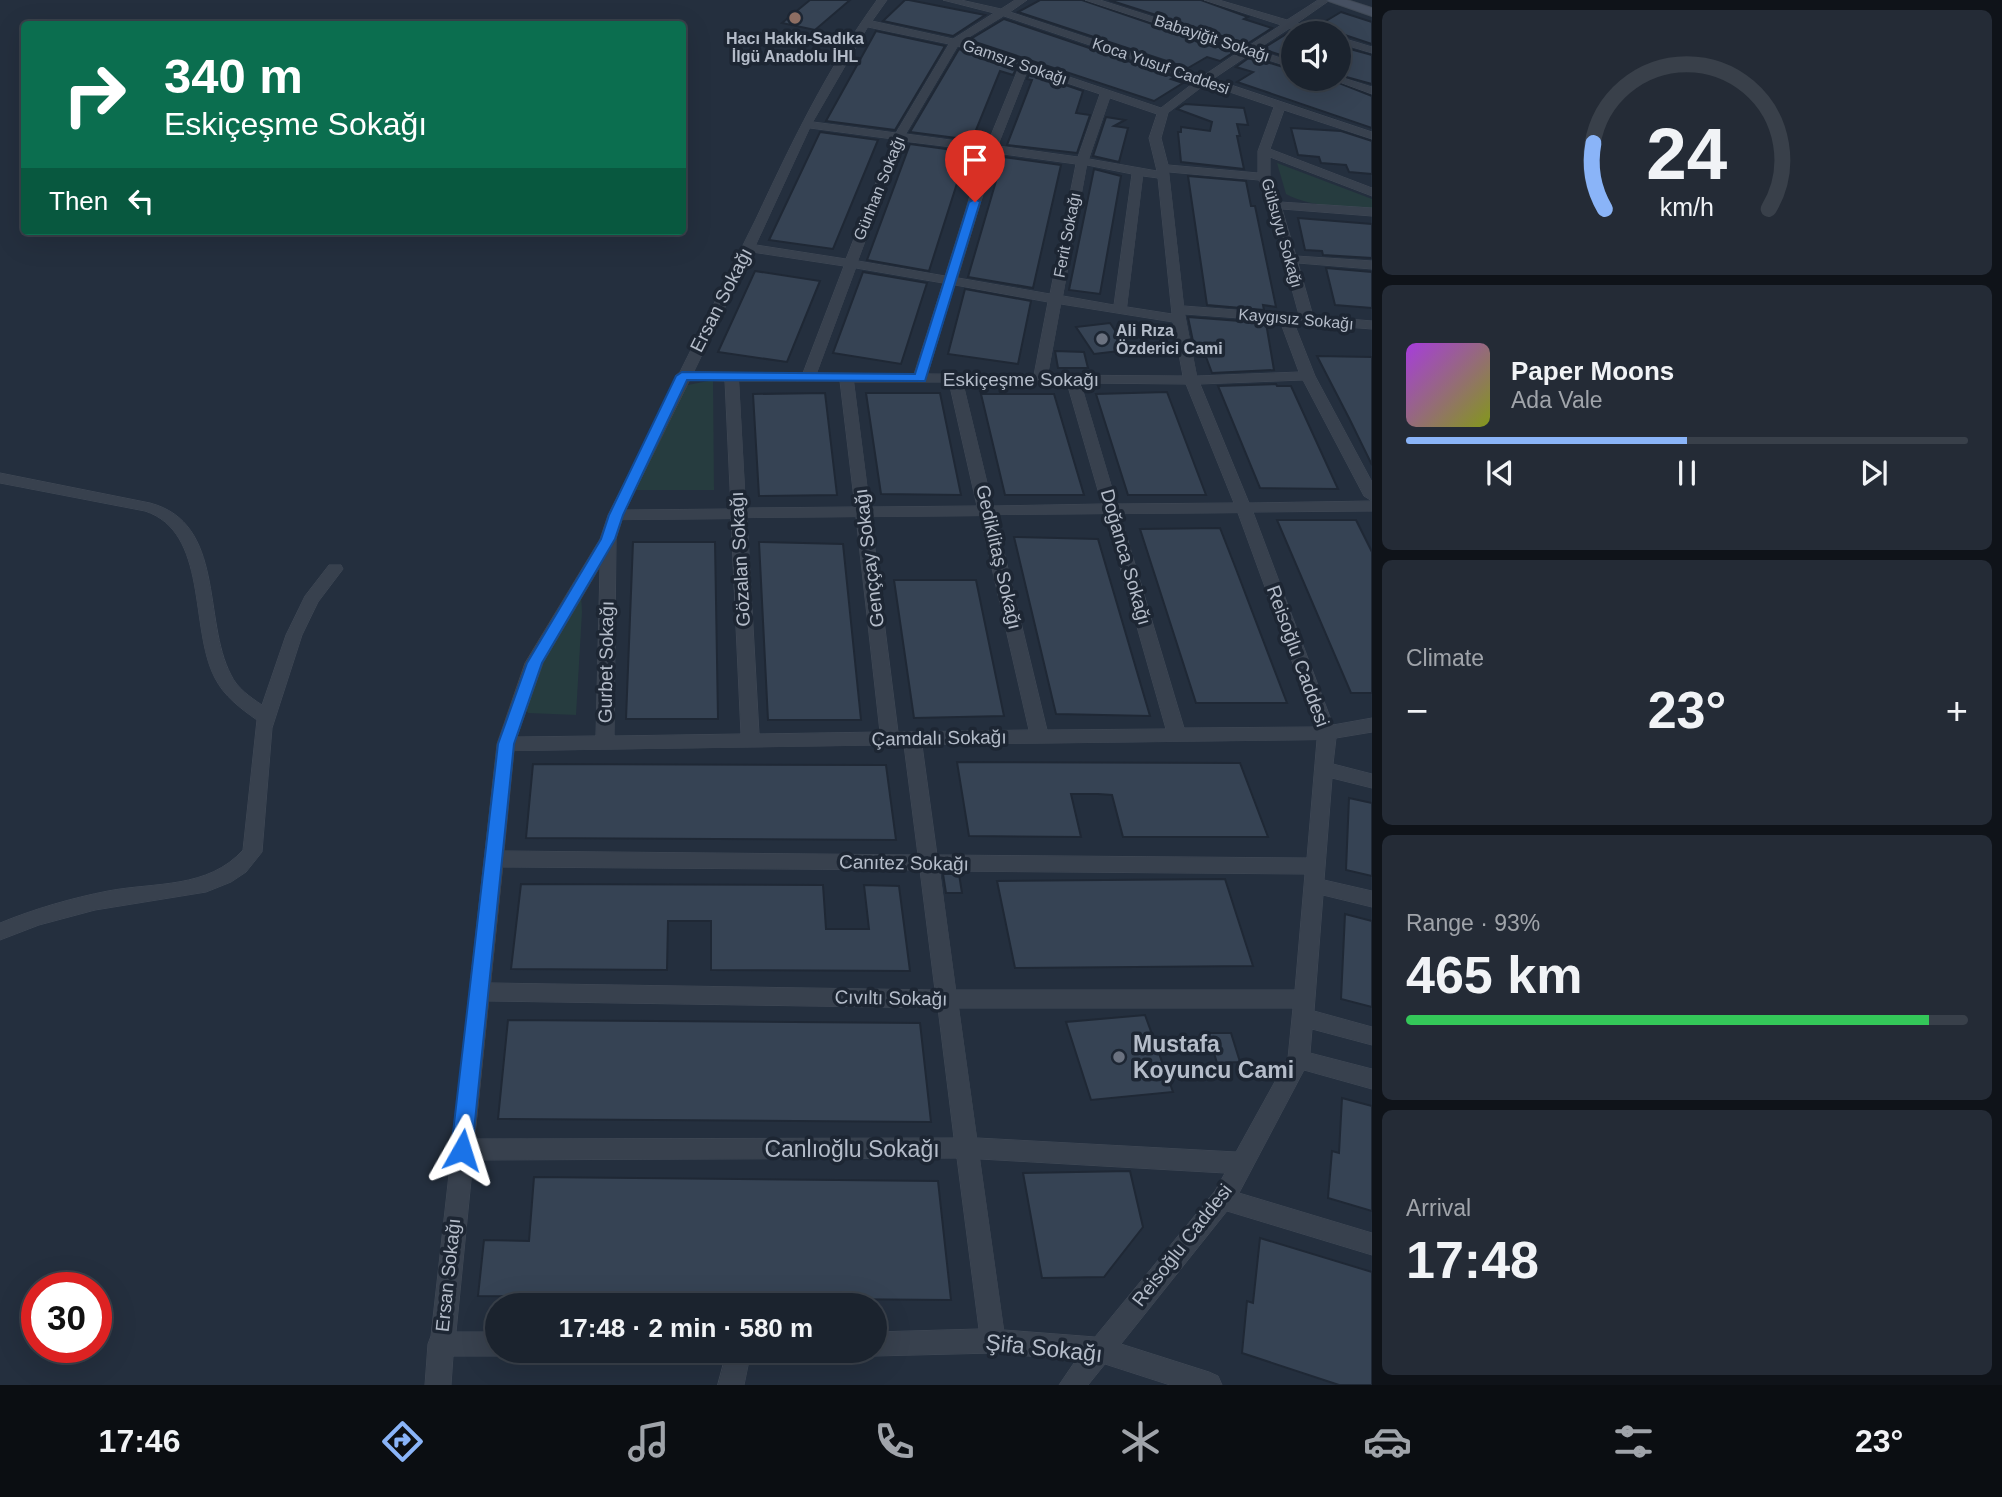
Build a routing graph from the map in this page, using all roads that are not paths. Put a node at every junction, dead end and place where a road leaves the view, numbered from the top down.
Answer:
1 (882, 0) edge
2 (948, 0) edge
3 (1022, 0) edge
4 (1090, 0) edge
5 (1209, 0) edge
6 (1325, 0) edge
7 (1333, 0) edge
8 (974, 2) edge
9 (1002, 12) junction
10 (1372, 12) edge
11 (1281, 21) edge
12 (1295, 21) edge
13 (865, 23) junction
14 (1281, 30) edge
15 (955, 42) junction
16 (1351, 44) edge
17 (1250, 50) junction
18 (1372, 50) edge
19 (1281, 61) edge
20 (1025, 65) junction
21 (1204, 80) junction
22 (1351, 84) edge
23 (1372, 91) edge
24 (1106, 93) junction
25 (1280, 106) junction
26 (1163, 112) junction
27 (805, 124) junction
28 (1372, 136) edge
29 (899, 137) junction
30 (991, 149) junction
31 (1264, 151) junction
32 (1082, 161) junction
33 (1138, 172) junction
34 (1163, 172) junction
35 (1264, 177) junction
36 (1372, 192) edge
37 (1275, 205) junction
38 (1372, 212) edge
39 (748, 248) junction
40 (1290, 259) junction
41 (850, 261) junction
42 (1372, 265) edge
43 (951, 281) junction
44 (1054, 300) junction
45 (1119, 310) junction
46 (1178, 314) junction
47 (1285, 318) junction
48 (1307, 320) junction
49 (1372, 325) edge
50 (682, 376) junction
51 (1308, 376) junction
52 (732, 377) junction
53 (808, 377) junction
54 (847, 378) junction
55 (920, 378) junction
56 (955, 379) junction
57 (1040, 379) junction
58 (1073, 379) junction
59 (1191, 380) junction
60 (0, 478) edge
61 (1372, 496) edge
62 (1372, 506) edge
63 (1244, 508) junction
64 (1112, 510) junction
65 (988, 511) junction
66 (864, 513) junction
67 (738, 514) junction
68 (616, 515) junction
69 (608, 539) junction
70 (335, 569) dead end
71 (266, 717) junction
72 (1372, 725) edge
73 (1327, 733) junction
74 (1177, 735) junction
75 (1040, 737) junction
76 (912, 738) junction
77 (890, 739) junction
78 (750, 740) junction
79 (605, 742) junction
80 (506, 744) junction
81 (1324, 769) junction
82 (1372, 781) edge
83 (494, 859) junction
84 (929, 863) junction
85 (1314, 876) junction
86 (1372, 899) edge
87 (0, 932) edge
88 (479, 992) junction
89 (947, 999) junction
90 (1303, 1008) junction
91 (1372, 1036) edge
92 (1299, 1059) junction
93 (1372, 1079) edge
94 (967, 1148) junction
95 (462, 1150) junction
96 (1242, 1163) junction
97 (1223, 1199) junction
98 (1372, 1244) edge
99 (993, 1340) junction
100 (440, 1344) junction
101 (485, 1344) edge
102 (887, 1344) edge
103 (1099, 1350) junction
104 (736, 1363) edge
105 (438, 1385) edge
106 (731, 1385) edge
107 (1072, 1385) edge
108 (1209, 1385) edge

1 - 13 street, Ersan Sokağı
2 - 8 street, Koca Yusuf Caddesi
3 - 9 street, Günhan Sokağı
4 - 17 street, Babayiğit Sokağı
5 - 11 street
6 - 12 street
7 - 10 street
8 - 9 street, Koca Yusuf Caddesi
9 - 15 street, Günhan Sokağı
9 - 21 street, Koca Yusuf Caddesi
13 - 15 street, Gamsız Sokağı
13 - 27 street, Ersan Sokağı
14 - 17 street
15 - 20 street, Gamsız Sokağı
15 - 29 street, Günhan Sokağı
16 - 18 street
17 - 19 street, Babayiğit Sokağı
17 - 21 street
20 - 24 street, Gamsız Sokağı
20 - 30 street
21 - 25 street, Koca Yusuf Caddesi
21 - 26 street
22 - 23 street
24 - 26 street, Gamsız Sokağı
24 - 32 street, Ferit Sokağı
25 - 28 street, Koca Yusuf Caddesi
25 - 31 street, Gülsuyu Sokağı
26 - 34 street, Reisoğlu Caddesi
27 - 29 street
27 - 39 street, Ersan Sokağı
29 - 30 street
29 - 41 street, Günhan Sokağı
30 - 32 street
30 - 43 street
31 - 35 street, Gülsuyu Sokağı
31 - 36 street
32 - 33 street
32 - 44 street, Ferit Sokağı
33 - 34 street
33 - 45 street
34 - 35 street
34 - 46 street, Reisoğlu Caddesi
35 - 37 street, Gülsuyu Sokağı
37 - 38 street
37 - 40 street, Gülsuyu Sokağı
39 - 41 street, Kaygısız Sokağı
39 - 50 street, Ersan Sokağı
40 - 42 street
40 - 48 street, Gülsuyu Sokağı
41 - 43 street, Kaygısız Sokağı
41 - 53 street, Günhan Sokağı
43 - 44 street, Kaygısız Sokağı
43 - 55 street
44 - 45 street, Kaygısız Sokağı
44 - 57 street, Ferit Sokağı
45 - 46 street, Kaygısız Sokağı
46 - 47 street, Kaygısız Sokağı
46 - 59 street, Reisoğlu Caddesi
47 - 48 street, Kaygısız Sokağı
47 - 51 street
48 - 49 street, Kaygısız Sokağı
50 - 52 street, Eskiçeşme Sokağı
50 - 68 street, Ersan Sokağı
51 - 59 street, Eskiçeşme Sokağı
51 - 61 street
52 - 53 street, Eskiçeşme Sokağı
52 - 67 street, Gözalan Sokağı
53 - 54 street, Eskiçeşme Sokağı
54 - 55 street, Eskiçeşme Sokağı
54 - 66 street, Genççay Sokağı
55 - 56 street, Eskiçeşme Sokağı
56 - 57 street, Eskiçeşme Sokağı
56 - 65 street, Gediklitaş Sokağı
57 - 58 street, Eskiçeşme Sokağı
58 - 59 street, Eskiçeşme Sokağı
58 - 64 street, Doğanca Sokağı
59 - 63 street, Reisoğlu Caddesi
60 - 71 street
62 - 63 street
63 - 64 street
63 - 73 street, Reisoğlu Caddesi
64 - 65 street
64 - 74 street, Doğanca Sokağı
65 - 66 street
65 - 75 street, Gediklitaş Sokağı
66 - 67 street
66 - 77 street, Genççay Sokağı
67 - 68 street
67 - 78 street, Gözalan Sokağı
68 - 69 street, Ersan Sokağı
69 - 79 street, Gurbet Sokağı
69 - 80 street, Ersan Sokağı
70 - 71 street
71 - 87 street
72 - 73 street, Çamdalı Sokağı
73 - 74 street, Çamdalı Sokağı
73 - 81 street, Reisoğlu Caddesi
74 - 75 street, Çamdalı Sokağı
75 - 76 street, Çamdalı Sokağı
76 - 77 street, Çamdalı Sokağı
76 - 84 street
77 - 78 street, Çamdalı Sokağı
78 - 79 street, Çamdalı Sokağı
79 - 80 street, Çamdalı Sokağı
80 - 83 street, Ersan Sokağı
81 - 82 street
81 - 85 street, Reisoğlu Caddesi
83 - 84 street, Canıtez Sokağı
83 - 88 street, Ersan Sokağı
84 - 85 street, Canıtez Sokağı
84 - 89 street
85 - 86 street, Canıtez Sokağı
85 - 90 street, Reisoğlu Caddesi
88 - 89 street, Cıvıltı Sokağı
88 - 95 street, Ersan Sokağı
89 - 90 street, Cıvıltı Sokağı
89 - 94 street
90 - 91 street, Cıvıltı Sokağı
90 - 92 street, Reisoğlu Caddesi
92 - 93 street
92 - 96 street, Reisoğlu Caddesi
94 - 95 street, Canlıoğlu Sokağı
94 - 96 street, Canlıoğlu Sokağı
94 - 99 street
95 - 100 street, Ersan Sokağı
96 - 97 street, Reisoğlu Caddesi
97 - 98 street
97 - 103 street, Reisoğlu Caddesi
99 - 102 street, Şifa Sokağı
99 - 103 street, Şifa Sokağı
100 - 101 street
100 - 105 street, Ersan Sokağı
103 - 107 street, Reisoğlu Caddesi
103 - 108 street, Şifa Sokağı
104 - 106 street

